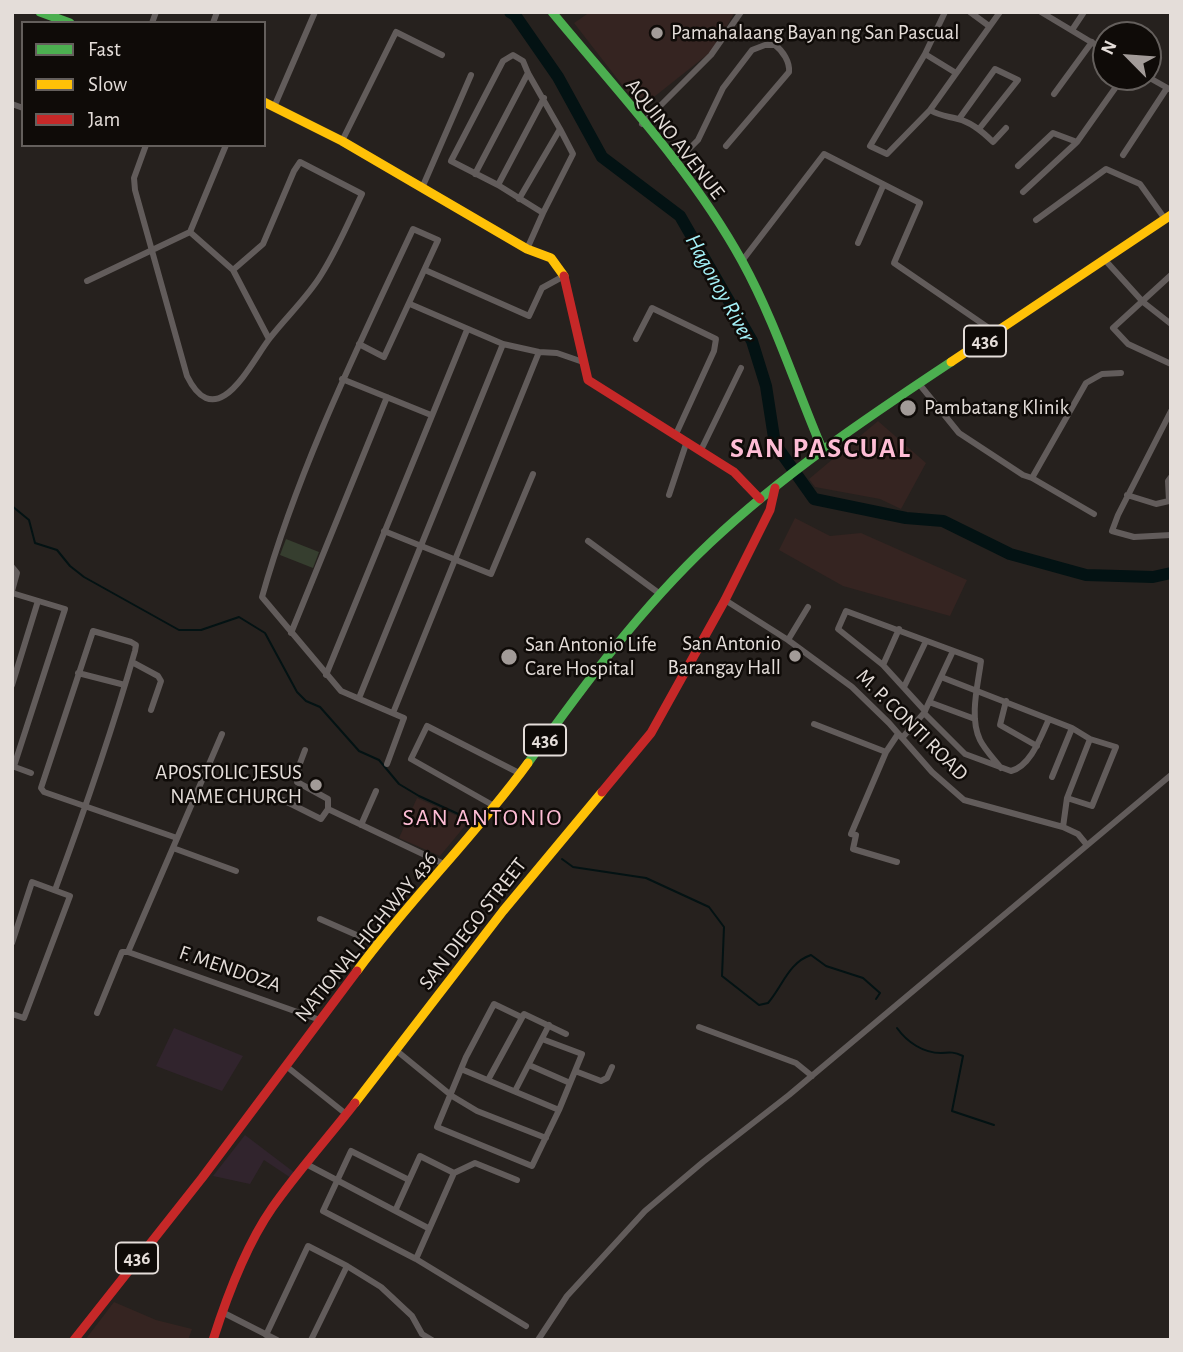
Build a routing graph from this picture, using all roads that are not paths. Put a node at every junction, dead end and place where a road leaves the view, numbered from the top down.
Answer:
1 (40, 12) edge
2 (315, 12) edge
3 (552, 12) edge
4 (741, 12) edge
5 (945, 12) edge
6 (970, 12) edge
7 (1000, 12) edge
8 (1041, 12) edge
9 (1083, 12) edge
10 (65, 21) edge
11 (989, 26) junction
12 (1072, 30) junction
13 (1092, 42) joint
14 (925, 54) junction
15 (442, 55) dead end
16 (956, 73) junction
17 (528, 74) junction
18 (471, 75) dead end
19 (1169, 89) edge
20 (1114, 91) edge
21 (1054, 93) dead end
22 (544, 98) junction
23 (266, 103) edge
24 (274, 107) junction
25 (930, 110) junction
26 (959, 119) junction
27 (642, 124) junction
28 (1006, 128) dead end
29 (560, 129) junction
30 (979, 129) junction
31 (342, 141) junction
32 (1077, 142) junction
33 (726, 146) dead end
34 (145, 147) edge
35 (225, 147) edge
36 (439, 152) junction
37 (1123, 155) dead end
38 (451, 161) junction
39 (675, 163) junction
40 (1018, 166) dead end
41 (475, 174) junction
42 (498, 185) junction
43 (883, 186) junction
44 (422, 188) junction
45 (1023, 192) dead end
46 (519, 198) junction
47 (543, 214) junction
48 (1168, 217) edge
49 (1036, 220) dead end
50 (190, 232) junction
51 (858, 243) dead end
52 (527, 249) junction
53 (153, 251) junction
54 (1105, 260) junction
55 (741, 261) junction
56 (233, 270) junction
57 (425, 270) junction
58 (1171, 275) edge
59 (564, 276) junction
60 (87, 281) dead end
61 (1143, 302) junction
62 (410, 304) junction
63 (1171, 324) edge
64 (467, 330) junction
65 (996, 333) junction
66 (269, 339) junction
67 (636, 339) dead end
68 (359, 344) junction
69 (503, 344) junction
70 (539, 352) junction
71 (583, 362) junction
72 (1171, 364) edge
73 (741, 368) dead end
74 (1121, 373) dead end
75 (342, 379) junction
76 (920, 385) junction
77 (387, 397) junction
78 (1171, 411) edge
79 (431, 415) junction
80 (676, 434) junction
81 (687, 441) junction
82 (701, 450) junction
83 (823, 451) junction
84 (533, 474) dead end
85 (1171, 477) edge
86 (1032, 478) junction
87 (775, 488) junction
88 (669, 495) dead end
89 (1127, 495) junction
90 (760, 499) junction
91 (1094, 514) dead end
92 (384, 531) junction
93 (1171, 535) edge
94 (588, 541) dead end
95 (420, 546) junction
96 (454, 560) junction
97 (12, 567) edge
98 (12, 592) edge
99 (660, 594) junction
100 (725, 600) junction
101 (38, 601) junction
102 (808, 607) dead end
103 (899, 629) junction
104 (290, 633) junction
105 (788, 640) junction
106 (926, 641) junction
107 (953, 651) junction
108 (132, 662) junction
109 (883, 665) junction
110 (78, 673) junction
111 (326, 675) junction
112 (941, 677) junction
113 (12, 685) edge
114 (125, 685) junction
115 (904, 687) junction
116 (978, 690) junction
117 (359, 698) junction
118 (1006, 701) junction
119 (929, 702) junction
120 (151, 710) dead end
121 (925, 712) junction
122 (393, 713) junction
123 (975, 719) junction
124 (1049, 719) junction
125 (814, 724) dead end
126 (1072, 728) junction
127 (222, 734) dead end
128 (900, 736) junction
129 (1090, 739) junction
130 (1037, 746) junction
131 (305, 750) dead end
132 (886, 752) junction
133 (387, 764) dead end
134 (13, 766) edge
135 (1001, 768) junction
136 (32, 773) dead end
137 (521, 774) junction
138 (1171, 775) edge
139 (1052, 777) dead end
140 (376, 791) dead end
141 (1067, 798) junction
142 (283, 800) dead end
143 (84, 806) junction
144 (496, 807) junction
145 (328, 809) junction
146 (361, 825) junction
147 (1063, 827) junction
148 (177, 838) junction
149 (1087, 845) junction
150 (173, 848) junction
151 (897, 862) dead end
152 (447, 865) junction
153 (236, 871) dead end
154 (55, 890) junction
155 (320, 919) dead end
156 (12, 943) edge
157 (377, 944) junction
158 (128, 952) junction
159 (97, 1013) dead end
160 (12, 1014) edge
161 (521, 1017) junction
162 (320, 1020) junction
163 (550, 1025) junction
164 (699, 1027) dead end
165 (566, 1034) dead end
166 (542, 1039) junction
167 (397, 1051) junction
168 (529, 1065) junction
169 (286, 1066) junction
170 (612, 1067) dead end
171 (461, 1069) junction
172 (575, 1071) junction
173 (812, 1076) junction
174 (488, 1080) junction
175 (570, 1083) junction
176 (515, 1091) junction
177 (452, 1096) junction
178 (559, 1110) junction
179 (346, 1114) junction
180 (545, 1138) junction
181 (308, 1165) junction
182 (454, 1173) junction
183 (338, 1180) junction
184 (409, 1180) junction
185 (517, 1181) dead end
186 (396, 1209) junction
187 (428, 1228) junction
188 (416, 1259) junction
189 (347, 1266) junction
190 (222, 1312) junction
191 (526, 1326) dead end
192 (266, 1335) junction
193 (74, 1340) edge
194 (213, 1340) edge
195 (277, 1340) edge
196 (311, 1340) edge
197 (432, 1340) edge
198 (538, 1340) edge

1 - 10 main road
2 - 24 street
3 - 27 main road, AQUINO AVENUE
4 - 27 street
5 - 14 street
6 - 11 street
7 - 11 street
8 - 12 street
9 - 12 street
11 - 16 street
12 - 13 street
13 - 21 street
14 - 16 street
14 - 25 street
15 - 31 street
16 - 25 street
17 - 22 street
17 - 38 street
17 - 41 street
18 - 36 street
19 - 37 street
20 - 32 street
22 - 29 street
22 - 42 street
23 - 24 main road
24 - 31 main road
25 - 26 street
26 - 30 street
26 - 30 street
27 - 39 main road, AQUINO AVENUE
28 - 30 street
29 - 46 street
29 - 47 street
31 - 44 main road
32 - 40 street
32 - 45 street
33 - 39 street
34 - 53 street
35 - 50 street
36 - 38 street
36 - 44 street
38 - 41 street
39 - 55 main road, AQUINO AVENUE
41 - 42 street
42 - 46 street
43 - 51 street
43 - 55 street
43 - 65 street
44 - 52 main road
46 - 47 street
47 - 52 street
48 - 49 street
48 - 54 main road, NATIONAL HIGHWAY 436 / 436
50 - 53 street
50 - 56 street
52 - 59 main road
53 - 60 street
53 - 66 street
54 - 61 street
54 - 65 main road, NATIONAL HIGHWAY 436 / 436
55 - 83 main road, AQUINO AVENUE
56 - 66 street
56 - 66 street
57 - 59 street
57 - 62 street
57 - 68 street
58 - 61 street
59 - 71 main road
61 - 63 street
61 - 72 street
62 - 64 street
62 - 68 street
64 - 69 street
64 - 79 street
65 - 76 main road, NATIONAL HIGHWAY 436 / 436
67 - 80 street
68 - 75 street
69 - 70 street
69 - 95 street
70 - 71 street
70 - 96 street
71 - 80 main road
73 - 82 street
74 - 86 street
75 - 77 street
75 - 104 street
76 - 83 main road, NATIONAL HIGHWAY 436 / 436
76 - 86 street
77 - 79 street
77 - 104 street
78 - 89 street
79 - 92 street
80 - 81 main road
81 - 82 main road
81 - 88 street
82 - 90 main road
83 - 87 main road, NATIONAL HIGHWAY 436 / 436
84 - 96 street
85 - 89 street
86 - 91 street
87 - 90 main road, NATIONAL HIGHWAY 436 / 436
87 - 100 main road, SAN DIEGO STREET
89 - 93 street
90 - 99 main road, NATIONAL HIGHWAY 436 / 436
92 - 95 street
92 - 111 street
94 - 99 street
95 - 96 street
95 - 117 street
96 - 122 street
97 - 98 street
98 - 101 street
99 - 137 main road, NATIONAL HIGHWAY 436 / 436
100 - 105 street, M. P. CONTI ROAD
100 - 167 main road, SAN DIEGO STREET
101 - 113 street
101 - 134 street
102 - 105 street
103 - 106 street
103 - 109 street
103 - 109 street
104 - 111 street
105 - 128 street, M. P. CONTI ROAD
106 - 107 street
106 - 115 street
107 - 112 street
107 - 116 street
108 - 110 street
108 - 114 street
108 - 120 street
109 - 115 street
110 - 114 street
110 - 143 street
111 - 117 street
112 - 116 street
112 - 119 street
114 - 143 street
115 - 121 street
116 - 118 street
116 - 123 street
117 - 122 street
118 - 124 street
118 - 130 street
119 - 121 street
119 - 123 street
121 - 128 street
121 - 135 street
122 - 133 street
123 - 135 street
124 - 126 street
124 - 130 street
125 - 132 street
126 - 129 street
126 - 139 street
127 - 148 street
128 - 132 street
128 - 147 street, M. P. CONTI ROAD
129 - 141 street
129 - 141 street
130 - 135 street
131 - 145 street
132 - 151 street
134 - 136 street
137 - 144 main road, NATIONAL HIGHWAY 436 / 436
137 - 144 street
138 - 149 street
140 - 146 street
141 - 147 street
142 - 145 street
143 - 148 street
143 - 154 street
144 - 152 main road, NATIONAL HIGHWAY 436 / 436
145 - 146 street
146 - 152 street
147 - 149 street, M. P. CONTI ROAD
148 - 150 street
149 - 173 street
150 - 153 street
150 - 158 street
152 - 157 main road, NATIONAL HIGHWAY 436 / 436
154 - 156 street
154 - 160 street
155 - 157 street
157 - 162 main road, NATIONAL HIGHWAY 436 / 436
158 - 159 street
158 - 162 street, F. MENDOZA
161 - 163 street
161 - 171 street
161 - 174 street
162 - 169 main road, NATIONAL HIGHWAY 436 / 436
163 - 165 street
163 - 166 street
164 - 173 street
166 - 168 street
166 - 172 street
167 - 177 street
167 - 179 main road, SAN DIEGO STREET
168 - 175 street
168 - 176 street
169 - 179 street
169 - 193 main road, NATIONAL HIGHWAY 436 / 436
170 - 172 street
171 - 174 street
171 - 177 street
172 - 175 street
173 - 198 street
174 - 176 street
175 - 178 street
176 - 178 street
177 - 180 street
177 - 180 street
178 - 180 street
179 - 181 main road, SAN DIEGO STREET
181 - 183 street
181 - 190 main road, SAN DIEGO STREET
182 - 184 street
182 - 185 street
182 - 187 street
183 - 184 street
183 - 186 street
183 - 188 street
184 - 186 street
186 - 187 street
187 - 188 street
188 - 191 street
189 - 192 street
189 - 196 street
189 - 197 street
190 - 192 street
190 - 194 main road, SAN DIEGO STREET
192 - 195 street

